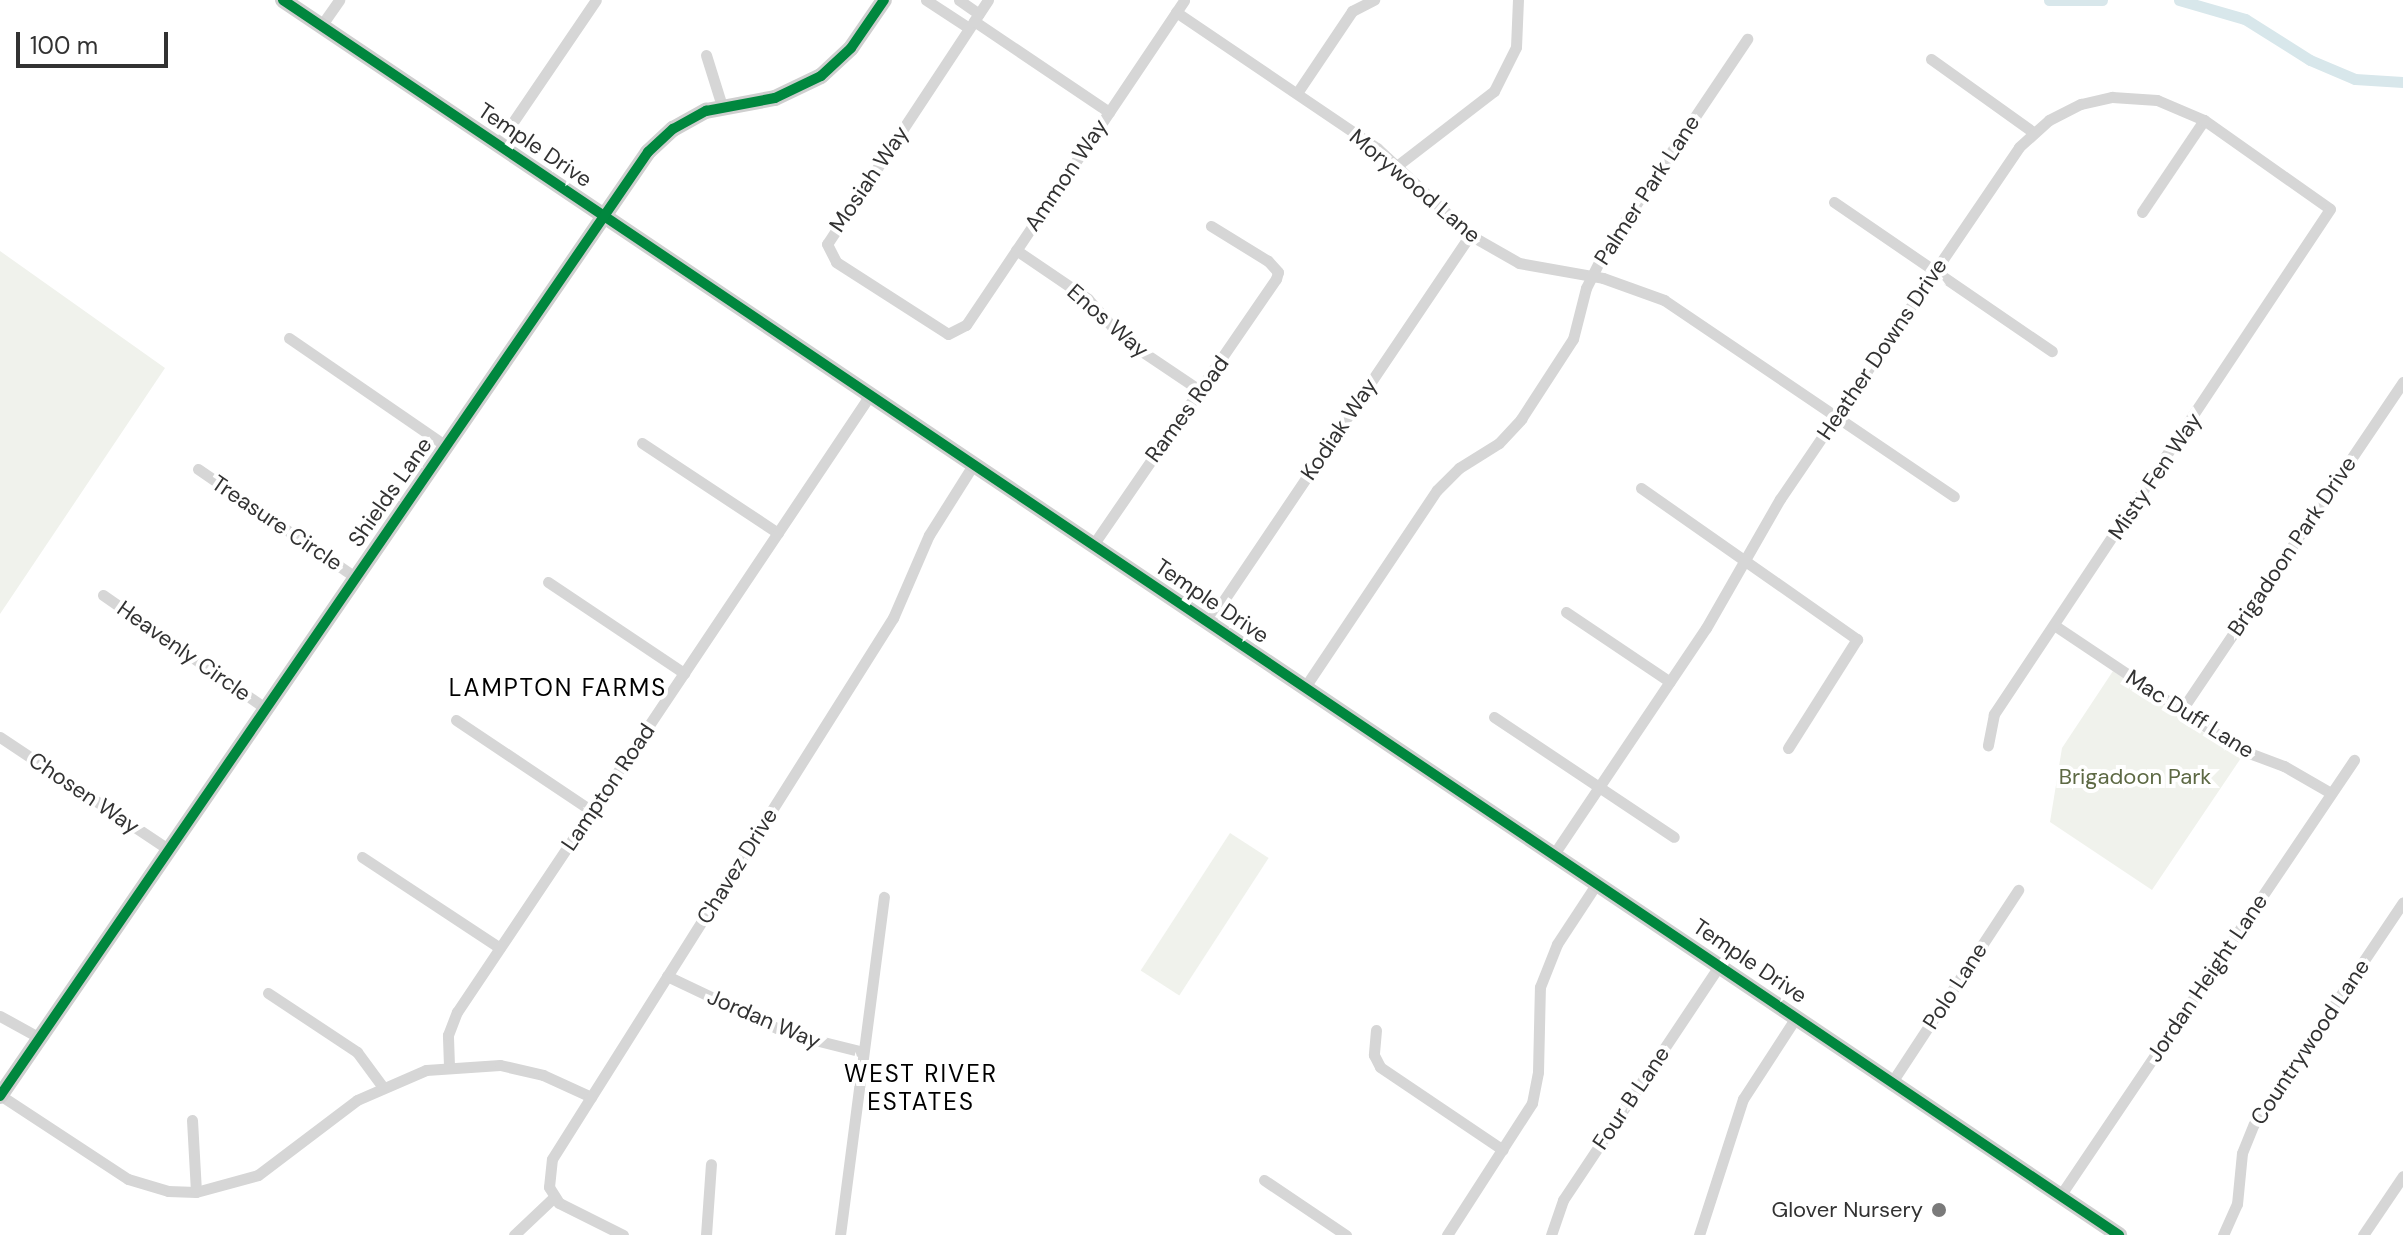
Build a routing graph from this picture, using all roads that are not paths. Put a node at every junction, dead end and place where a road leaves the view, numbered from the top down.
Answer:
1 (283, 0) edge
2 (339, 0) edge
3 (596, 0) edge
4 (884, 0) edge
5 (926, 0) edge
6 (959, 0) edge
7 (988, 0) edge
8 (1184, 0) edge
9 (1374, 0) edge
10 (1518, 0) edge
11 (1176, 12) junction
12 (974, 21) junction
13 (321, 26) junction
14 (1747, 39) dead end
15 (706, 55) dead end
16 (1931, 59) dead end
17 (1297, 93) junction
18 (722, 106) junction
19 (1109, 112) junction
20 (2204, 120) junction
21 (2033, 132) junction
22 (498, 144) junction
23 (1398, 165) junction
24 (1834, 202) dead end
25 (2330, 209) joint
26 (2142, 212) dead end
27 (603, 216) junction
28 (1211, 226) dead end
29 (1470, 235) junction
30 (1016, 250) junction
31 (1935, 270) junction
32 (1591, 276) junction
33 (953, 334) joint
34 (289, 338) dead end
35 (2052, 351) dead end
36 (2403, 382) edge
37 (1201, 391) junction
38 (870, 395) junction
39 (1836, 416) junction
40 (642, 443) dead end
41 (446, 446) junction
42 (973, 465) junction
43 (198, 469) dead end
44 (1641, 488) dead end
45 (1954, 496) dead end
46 (778, 533) junction
47 (1093, 545) junction
48 (1746, 559) junction
49 (355, 577) junction
50 (548, 582) dead end
51 (103, 595) dead end
52 (1566, 612) dead end
53 (1209, 622) junction
54 (2054, 625) junction
55 (684, 673) junction
56 (1670, 682) junction
57 (1305, 687) junction
58 (265, 708) junction
59 (2181, 711) junction
60 (1494, 717) dead end
61 (456, 720) dead end
62 (0, 737) edge
63 (1988, 745) dead end
64 (1788, 748) dead end
65 (2354, 760) dead end
66 (1599, 787) junction
67 (2331, 793) junction
68 (592, 811) junction
69 (1674, 837) dead end
70 (168, 849) junction
71 (1554, 854) junction
72 (362, 857) dead end
73 (1597, 883) junction
74 (2018, 890) dead end
75 (884, 897) dead end
76 (2403, 902) edge
77 (500, 948) junction
78 (1720, 965) junction
79 (667, 976) junction
80 (268, 993) dead end
81 (0, 1016) edge
82 (1797, 1016) junction
83 (1376, 1030) dead end
84 (38, 1037) junction
85 (863, 1052) junction
86 (449, 1066) junction
87 (1892, 1082) junction
88 (382, 1086) junction
89 (0, 1095) edge
90 (591, 1097) junction
91 (192, 1120) dead end
92 (1503, 1150) junction
93 (711, 1164) dead end
94 (2403, 1176) edge
95 (1264, 1180) dead end
96 (196, 1192) junction
97 (2060, 1196) junction
98 (554, 1197) junction
99 (514, 1235) edge
100 (623, 1235) edge
101 (706, 1235) edge
102 (840, 1235) edge
103 (1346, 1235) edge
104 (1447, 1235) edge
105 (1551, 1235) edge
106 (1699, 1235) edge
107 (2119, 1235) edge
108 (2223, 1235) edge
109 (2363, 1235) edge

1 - 13 street, Temple Drive
2 - 13 street
3 - 22 street
4 - 18 street, Shields Lane
5 - 12 street
6 - 12 street
7 - 12 street
8 - 11 street, Ammon Way
9 - 17 street
10 - 23 street
11 - 17 street, Morywood Lane
11 - 19 street, Ammon Way
12 - 19 street
12 - 33 street, Mosiah Way
13 - 22 street, Temple Drive
14 - 32 street, Palmer Park Lane
15 - 18 street
16 - 21 street
17 - 23 street, Morywood Lane
18 - 27 street, Shields Lane
19 - 30 street, Ammon Way
20 - 21 street, Heather Downs Drive
20 - 25 street, Heather Downs Drive
20 - 26 street
21 - 31 street, Heather Downs Drive
22 - 27 street, Temple Drive
23 - 29 street, Morywood Lane
24 - 31 street
25 - 54 street, Misty Fen Way
27 - 38 street, Temple Drive
27 - 41 street, Shields Lane
28 - 37 street, Rames Road
29 - 32 street, Morywood Lane
29 - 53 street, Kodiak Way
30 - 33 street, Ammon Way
30 - 37 street, Enos Way
31 - 35 street
31 - 39 street, Heather Downs Drive
32 - 39 street, Morywood Lane
32 - 57 street, Palmer Park Lane
34 - 41 street
36 - 59 street, Brigadoon Park Drive
37 - 47 street, Rames Road
38 - 42 street, Temple Drive
38 - 46 street, Lampton Road
39 - 45 street, Morywood Lane
39 - 48 street, Heather Downs Drive
40 - 46 street
41 - 49 street, Shields Lane
42 - 47 street, Temple Drive
42 - 79 street, Chavez Drive
43 - 49 street, Treasure Circle
44 - 48 street
46 - 55 street, Lampton Road
47 - 53 street, Temple Drive
48 - 56 street, Heather Downs Drive
48 - 64 street
49 - 58 street, Shields Lane
50 - 55 street
51 - 58 street, Heavenly Circle
52 - 56 street
53 - 57 street, Temple Drive
54 - 59 street, Mac Duff Lane
54 - 63 street, Misty Fen Way
55 - 68 street, Lampton Road
56 - 66 street, Heather Downs Drive
57 - 71 street, Temple Drive
58 - 70 street, Shields Lane
59 - 67 street, Mac Duff Lane
60 - 66 street
61 - 68 street
62 - 70 street, Chosen Way
65 - 67 street, Jordan Height Lane
66 - 69 street
66 - 71 street, Heather Downs Drive
67 - 97 street, Jordan Height Lane
68 - 77 street, Lampton Road
70 - 84 street, Shields Lane
71 - 73 street, Temple Drive
72 - 77 street
73 - 78 street, Temple Drive
73 - 92 street
74 - 87 street, Polo Lane
75 - 85 street
76 - 108 street, Countrywood Lane
77 - 86 street, Lampton Road
78 - 82 street, Temple Drive
78 - 105 street, Four B Lane
79 - 85 street, Jordan Way
79 - 90 street, Chavez Drive
80 - 88 street
81 - 84 street
82 - 87 street, Temple Drive
82 - 106 street
83 - 92 street
84 - 89 street, Shields Lane
85 - 102 street
86 - 88 street
86 - 90 street
87 - 97 street, Temple Drive
88 - 96 street
89 - 96 street
90 - 98 street, Chavez Drive
91 - 96 street
92 - 104 street
93 - 101 street
94 - 109 street
95 - 103 street
97 - 107 street, Temple Drive
98 - 99 street
98 - 100 street

